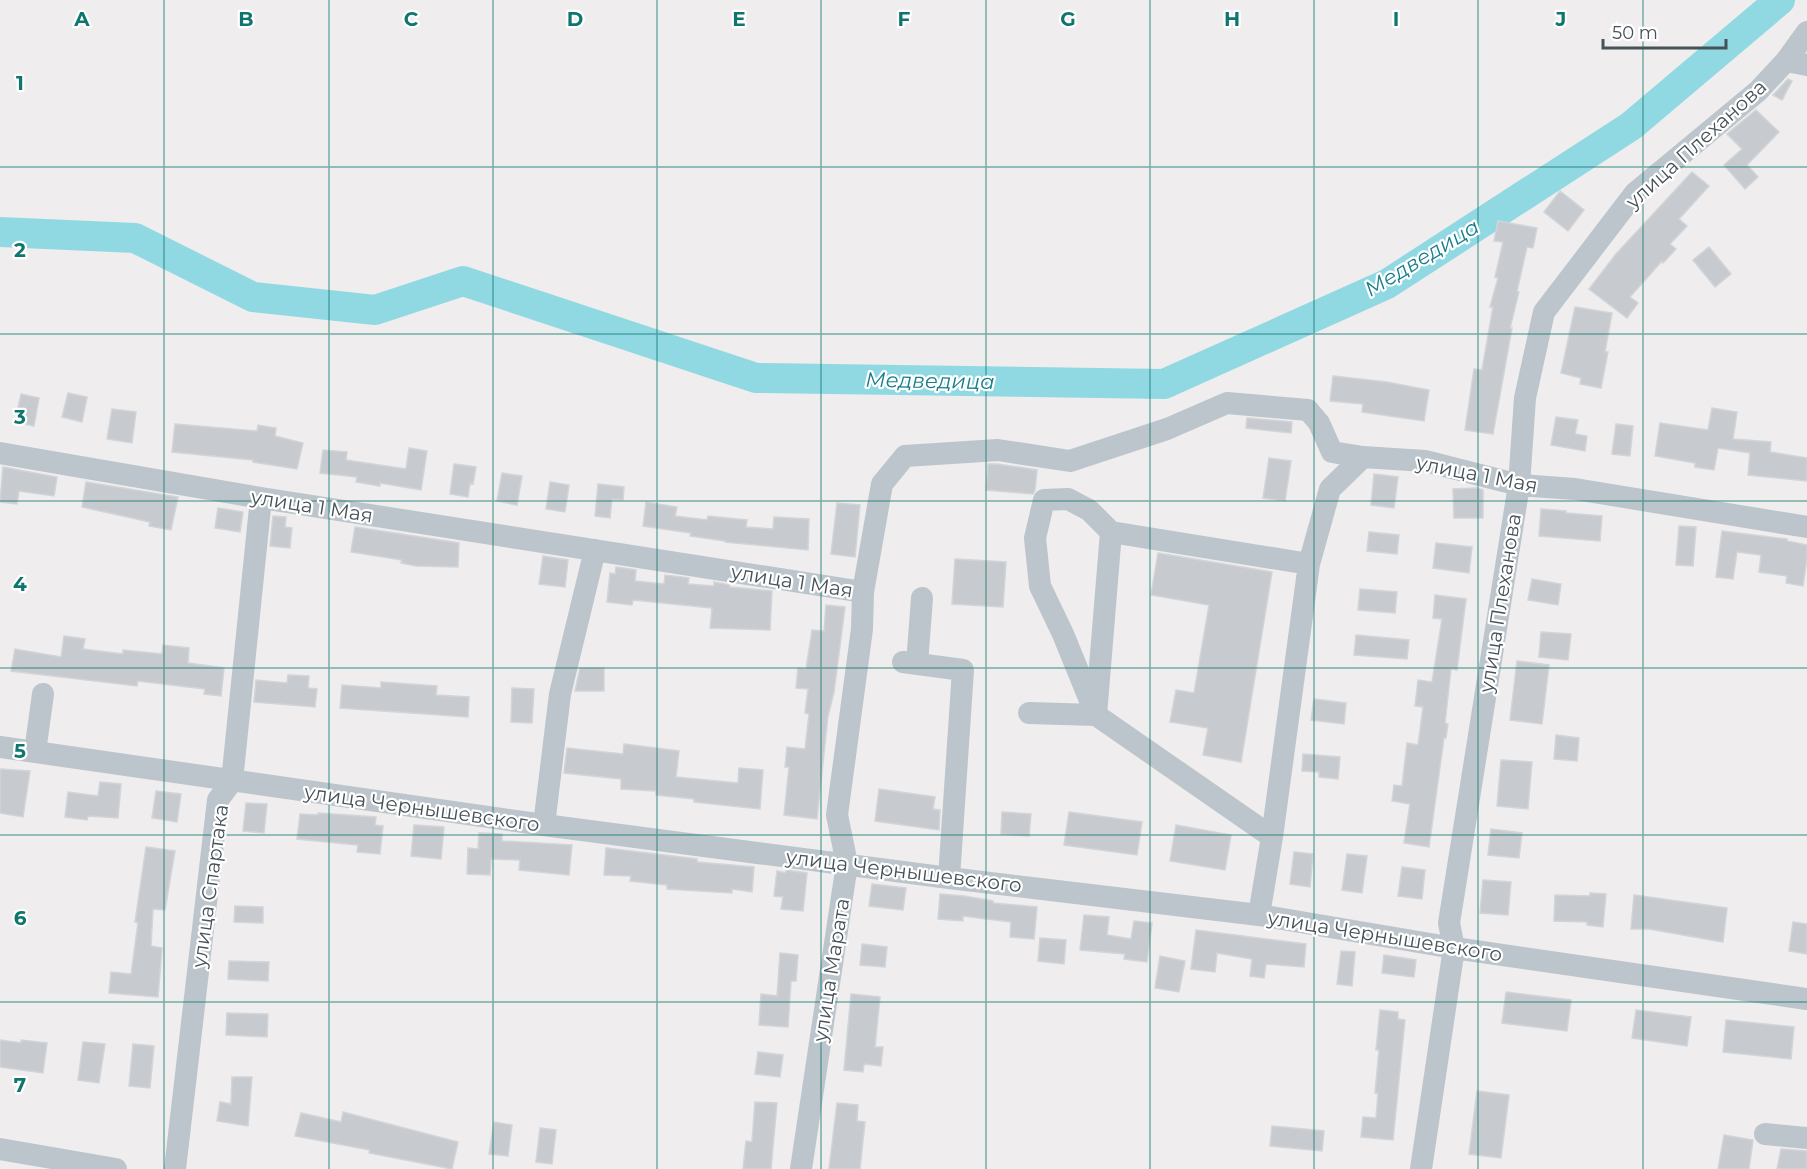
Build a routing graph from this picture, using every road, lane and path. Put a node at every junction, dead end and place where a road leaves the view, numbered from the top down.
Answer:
1 (1807, 32) edge
2 (1796, 63) edge
3 (0, 453) edge
4 (1363, 457) junction
5 (1519, 485) junction
6 (261, 498) junction
7 (1807, 527) edge
8 (1112, 531) junction
9 (595, 550) junction
10 (1309, 564) junction
11 (863, 592) junction
12 (922, 598) dead end
13 (43, 694) dead end
14 (1029, 713) dead end
15 (1096, 715) junction
16 (0, 747) edge
17 (35, 752) junction
18 (232, 781) junction
19 (544, 825) junction
20 (1272, 837) junction
21 (847, 864) junction
22 (949, 878) junction
23 (1259, 915) junction
24 (1454, 948) junction
25 (1807, 999) edge
26 (1765, 1134) dead end
27 (1807, 1138) edge
28 (0, 1149) edge
29 (116, 1169) edge
30 (175, 1169) edge
31 (801, 1169) edge
32 (1421, 1169) edge

1 - 2 street, улица Плеханова
2 - 5 street, улица Плеханова
3 - 6 street, улица 1 Мая
4 - 5 street, улица 1 Мая
4 - 10 street
4 - 11 street, улица 1 Мая
5 - 7 street, улица 1 Мая
5 - 24 street, улица Плеханова
6 - 9 street, улица 1 Мая
6 - 18 street, улица Спартака
8 - 10 street
8 - 15 street
8 - 15 street
9 - 11 street, улица 1 Мая
9 - 19 street
10 - 20 street
11 - 21 street, улица Марата
12 - 22 street
13 - 17 street
14 - 15 street
15 - 20 street
16 - 17 street, улица Чернышевского
17 - 18 street, улица Чернышевского
18 - 19 street, улица Чернышевского
18 - 30 street, улица Спартака
19 - 21 street, улица Чернышевского
20 - 23 street
21 - 22 street, улица Чернышевского
21 - 31 street, улица Марата
22 - 23 street, улица Чернышевского
23 - 24 street, улица Чернышевского
24 - 25 street, улица Чернышевского
24 - 32 street, улица Плеханова
26 - 27 street
28 - 29 street

